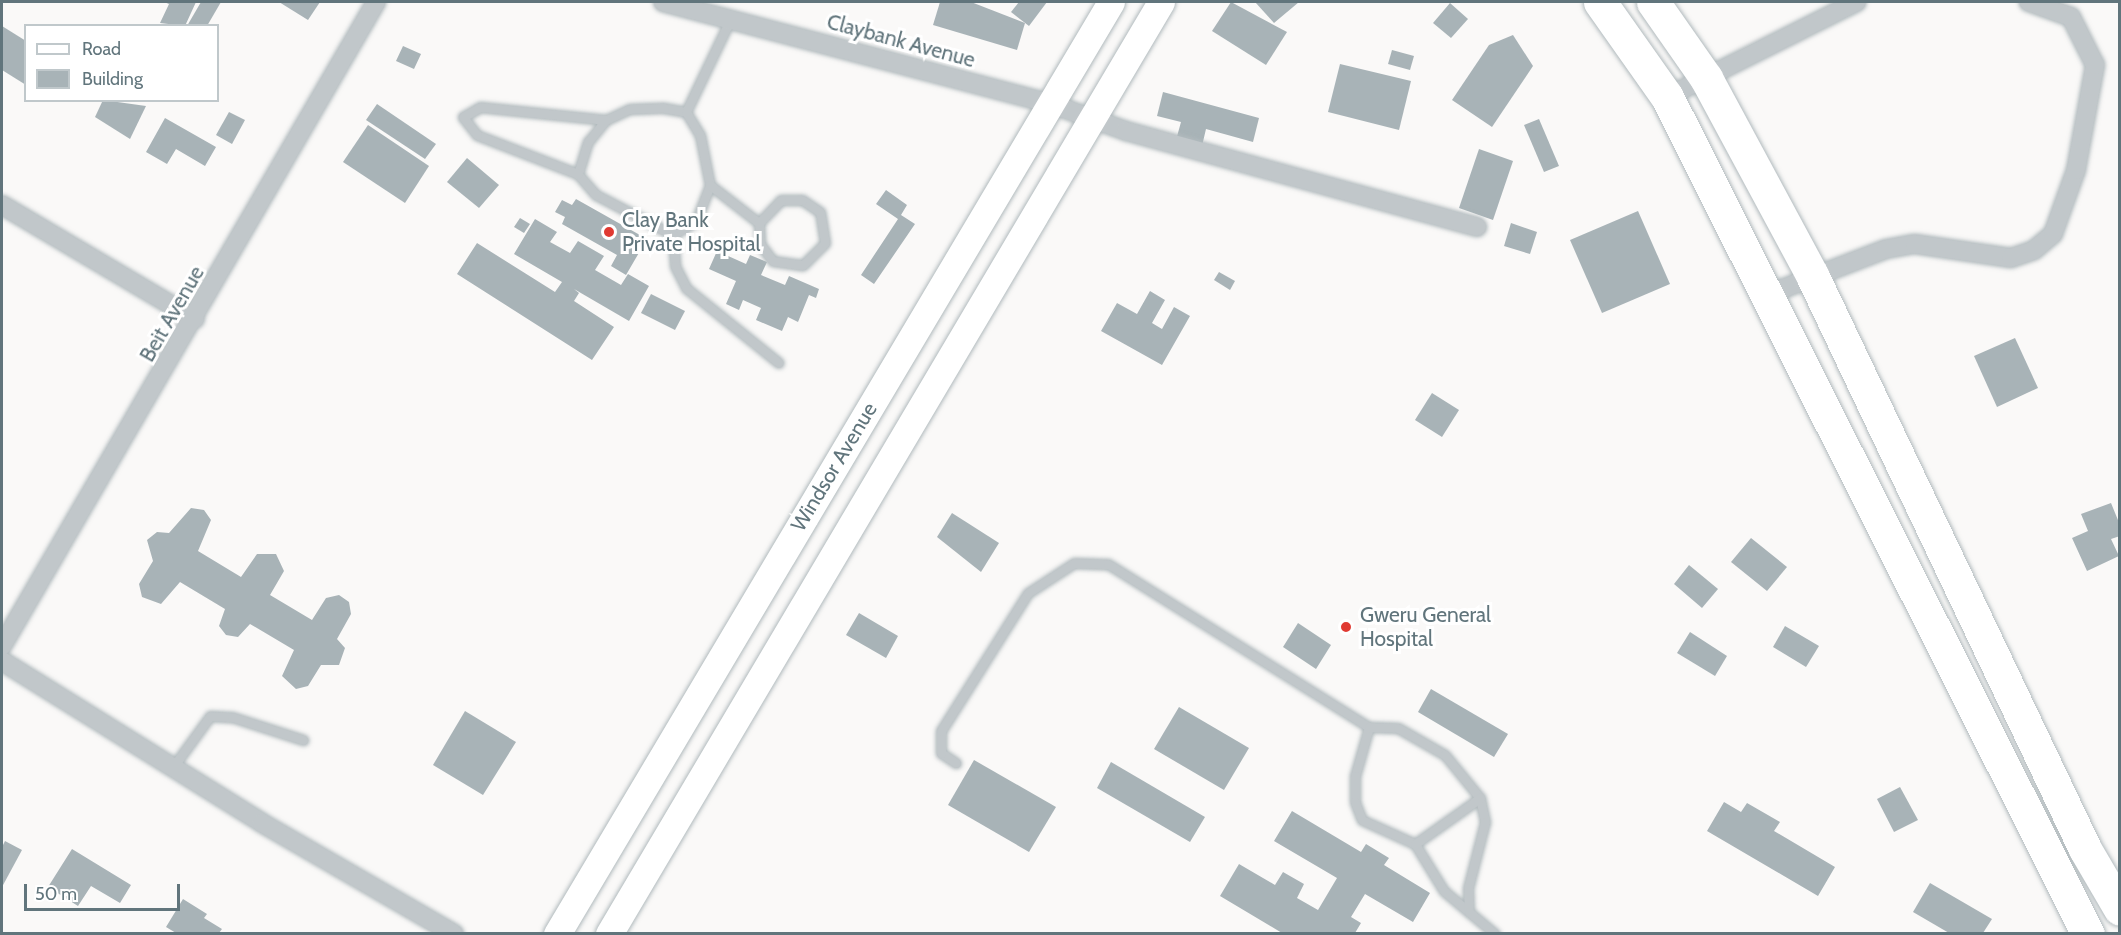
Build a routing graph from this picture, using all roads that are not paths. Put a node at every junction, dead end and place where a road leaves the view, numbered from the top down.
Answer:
1 (376, 2) edge
2 (663, 2) edge
3 (1111, 2) edge
4 (1161, 2) edge
5 (1600, 2) edge
6 (1653, 2) edge
7 (1857, 2) edge
8 (2029, 2) edge
9 (730, 20) junction
10 (1706, 78) junction
11 (1667, 97) junction
12 (1052, 104) junction
13 (686, 112) junction
14 (606, 120) junction
15 (1091, 121) junction
16 (578, 174) junction
17 (710, 185) junction
18 (2, 205) edge
19 (759, 223) junction
20 (1477, 227) dead end
21 (673, 235) junction
22 (1812, 275) junction
23 (1769, 294) junction
24 (195, 319) junction
25 (778, 363) dead end
26 (1868, 391) junction
27 (1829, 413) junction
28 (1959, 584) junction
29 (1924, 604) junction
30 (2, 646) edge
31 (2, 661) edge
32 (1369, 727) junction
33 (303, 740) dead end
34 (956, 763) dead end
35 (173, 767) junction
36 (1480, 798) junction
37 (2067, 809) junction
38 (2035, 827) junction
39 (1415, 844) junction
40 (2120, 909) edge
41 (1469, 912) junction
42 (454, 933) edge
43 (557, 933) edge
44 (609, 933) edge
45 (1495, 933) edge
46 (2088, 933) edge

1 - 24 street, Beit Avenue
2 - 9 street, Claybank Avenue
3 - 12 main road, Windsor Avenue
4 - 15 main road, Windsor Avenue
5 - 11 highway
6 - 10 highway
7 - 10 street
8 - 22 street
9 - 12 street, Claybank Avenue
9 - 13 lane
10 - 11 street
10 - 22 highway
11 - 23 highway
12 - 15 street, Claybank Avenue
12 - 43 main road, Windsor Avenue
13 - 14 lane
13 - 17 lane
14 - 16 lane
14 - 16 lane
15 - 20 street, Claybank Avenue
15 - 44 main road, Windsor Avenue
16 - 21 lane
17 - 19 lane
17 - 21 lane
18 - 24 street
19 - 19 lane
21 - 25 lane
22 - 23 street
22 - 26 highway
23 - 27 highway
24 - 30 street, Beit Avenue
26 - 27 highway
26 - 28 highway
27 - 29 highway
28 - 29 highway
28 - 37 highway
29 - 38 highway
31 - 35 street
32 - 34 lane
32 - 36 lane
32 - 39 lane
33 - 35 lane
35 - 42 street
36 - 39 lane
36 - 41 lane
37 - 38 highway
37 - 40 highway
38 - 46 highway
39 - 41 lane
41 - 45 lane

